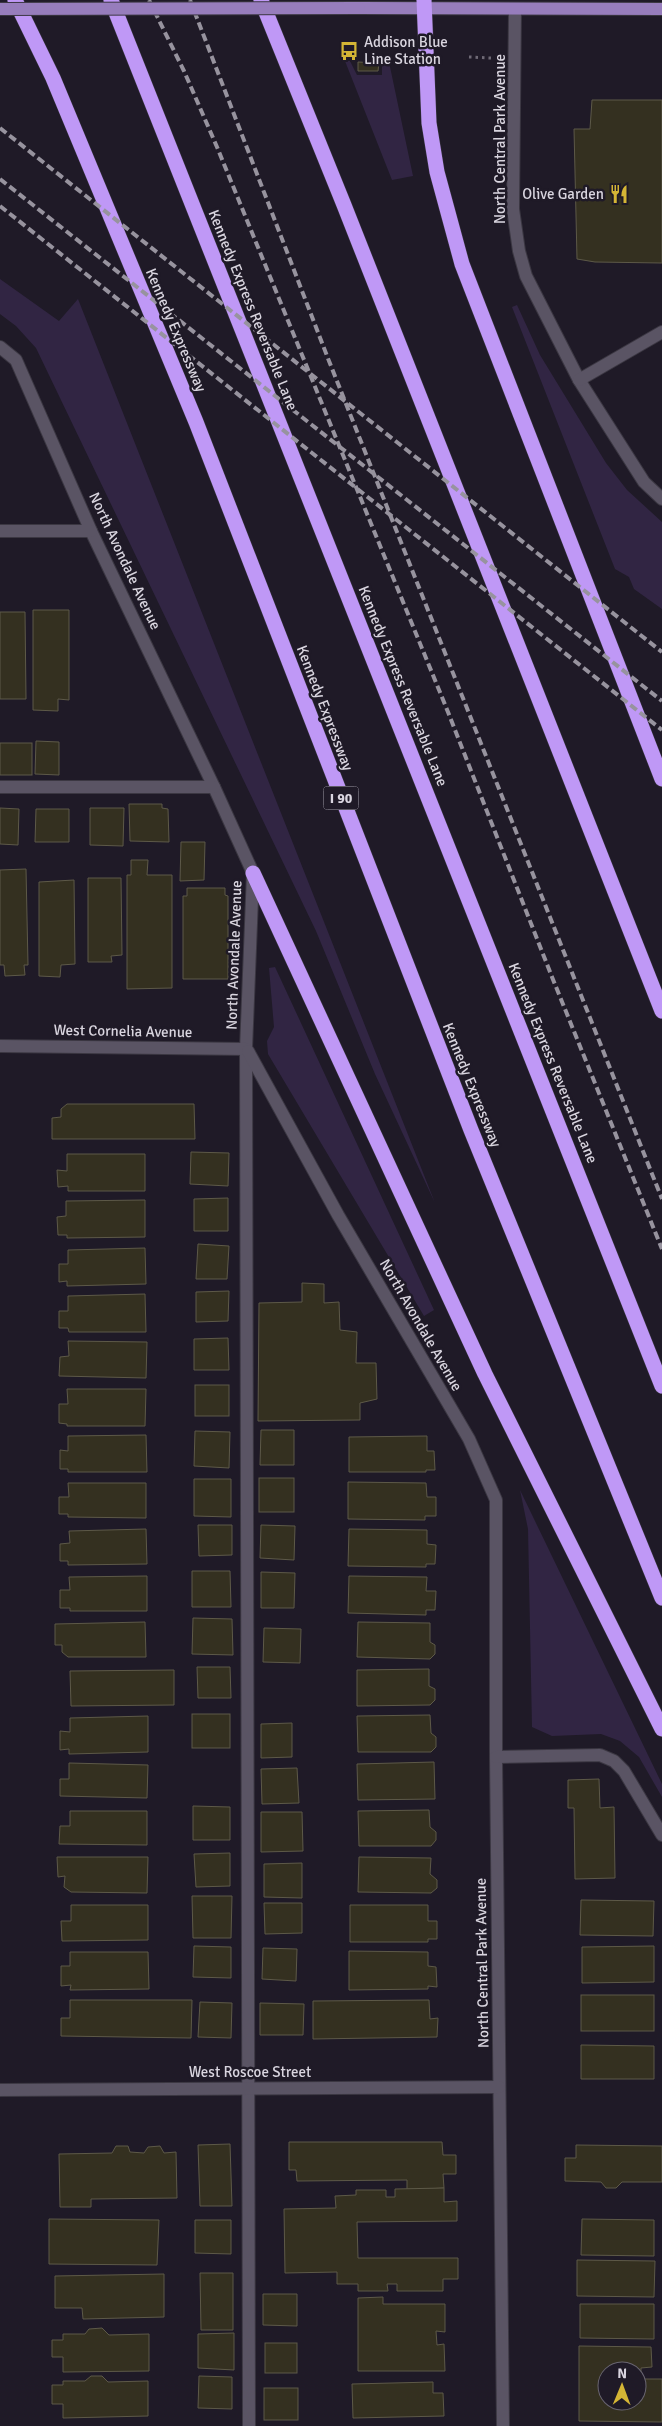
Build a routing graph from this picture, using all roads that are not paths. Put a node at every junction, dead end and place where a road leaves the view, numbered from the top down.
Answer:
1 (15, 0) edge
2 (111, 0) edge
3 (261, 0) edge
4 (424, 4) edge
5 (0, 9) edge
6 (515, 9) junction
7 (662, 9) edge
8 (662, 332) edge
9 (0, 347) edge
10 (578, 380) junction
11 (662, 499) edge
12 (0, 531) edge
13 (91, 531) junction
14 (662, 779) edge
15 (214, 786) junction
16 (0, 787) edge
17 (253, 873) junction
18 (662, 1010) edge
19 (0, 1046) edge
20 (246, 1049) junction
21 (662, 1386) edge
22 (496, 1500) joint
23 (662, 1598) edge
24 (662, 1729) edge
25 (496, 1757) junction
26 (662, 1835) edge
27 (499, 2087) junction
28 (246, 2089) junction
29 (0, 2090) edge
30 (249, 2426) edge
31 (503, 2426) edge

1 - 23 highway, Kennedy Expressway / I 90
2 - 21 highway, Kennedy Express Reversable Lane
3 - 18 highway
4 - 5 main road, bridge
4 - 6 main road
4 - 14 highway
6 - 7 main road
6 - 10 street, North Central Park Avenue
8 - 10 street
9 - 13 street, North Avondale Avenue
10 - 11 street, North Central Park Avenue
12 - 13 street
13 - 15 street, North Avondale Avenue
15 - 16 street
15 - 17 street, North Avondale Avenue
17 - 20 street, North Avondale Avenue
17 - 24 highway
19 - 20 street, West Cornelia Avenue
20 - 22 street, North Avondale Avenue
20 - 28 street
22 - 25 street, North Central Park Avenue
25 - 26 street
25 - 27 street, North Central Park Avenue
27 - 28 street, West Roscoe Street
27 - 31 street, North Central Park Avenue
28 - 29 street, West Roscoe Street
28 - 30 street

